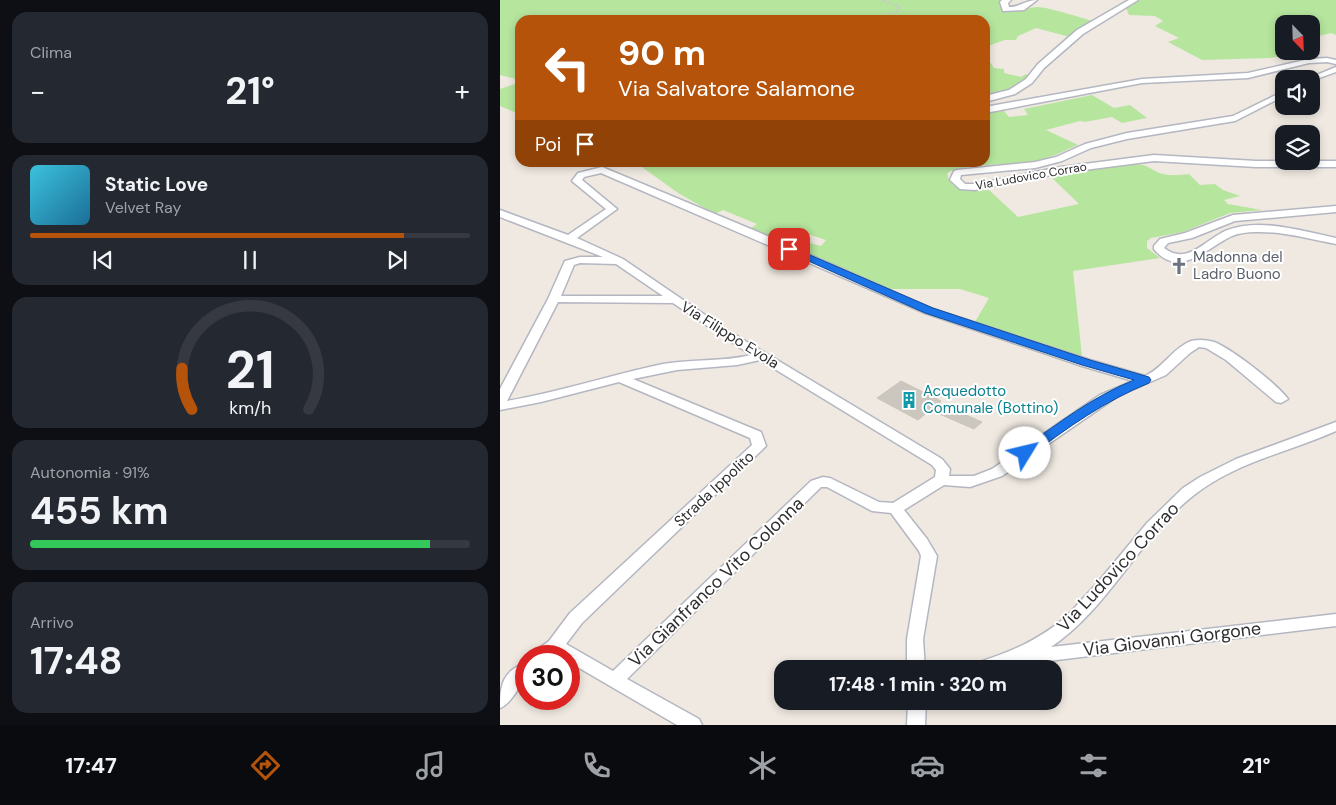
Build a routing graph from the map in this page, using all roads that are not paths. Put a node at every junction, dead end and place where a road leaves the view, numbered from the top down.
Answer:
1 (1007, 0) edge
2 (1034, 0) edge
3 (1134, 0) edge
4 (1336, 62) edge
5 (1336, 69) edge
6 (1320, 75) edge
7 (990, 98) edge
8 (1275, 98) edge
9 (990, 109) edge
10 (1336, 164) edge
11 (1336, 209) edge
12 (500, 213) edge
13 (569, 239) junction
14 (1336, 241) edge
15 (619, 261) junction
16 (554, 300) junction
17 (675, 300) junction
18 (762, 356) junction
19 (618, 377) junction
20 (1145, 380) junction
21 (1281, 399) dead end
22 (500, 401) edge
23 (500, 406) edge
24 (1336, 426) edge
25 (942, 479) junction
26 (896, 508) junction
27 (1336, 620) edge
28 (553, 645) edge
29 (1009, 659) junction
30 (916, 660) edge
31 (1006, 660) edge
32 (580, 664) edge
33 (515, 679) edge
34 (616, 679) junction
35 (500, 701) edge
36 (917, 710) edge
37 (693, 725) edge
38 (916, 725) edge

1 - 2 street
3 - 7 street
4 - 9 street
5 - 6 street
8 - 10 street, Via Ludovico Corrao
11 - 14 street
12 - 13 street, Via Filippo Evola
13 - 15 street, Via Filippo Evola
13 - 20 street
15 - 16 street
15 - 17 street, Via Filippo Evola
16 - 17 street
16 - 22 street
17 - 18 street, Via Filippo Evola
18 - 19 street
18 - 25 street, Via Filippo Evola
19 - 23 street
19 - 28 street, Strada Ippolito
20 - 21 street
20 - 25 street
24 - 29 street, Via Ludovico Corrao
25 - 26 street
26 - 30 street
26 - 34 street, Via Gianfranco Vito Colonna
27 - 29 street, Via Giovanni Gorgone
29 - 31 street, Via Ludovico Corrao
32 - 34 street
33 - 35 street
34 - 37 street
36 - 38 street

